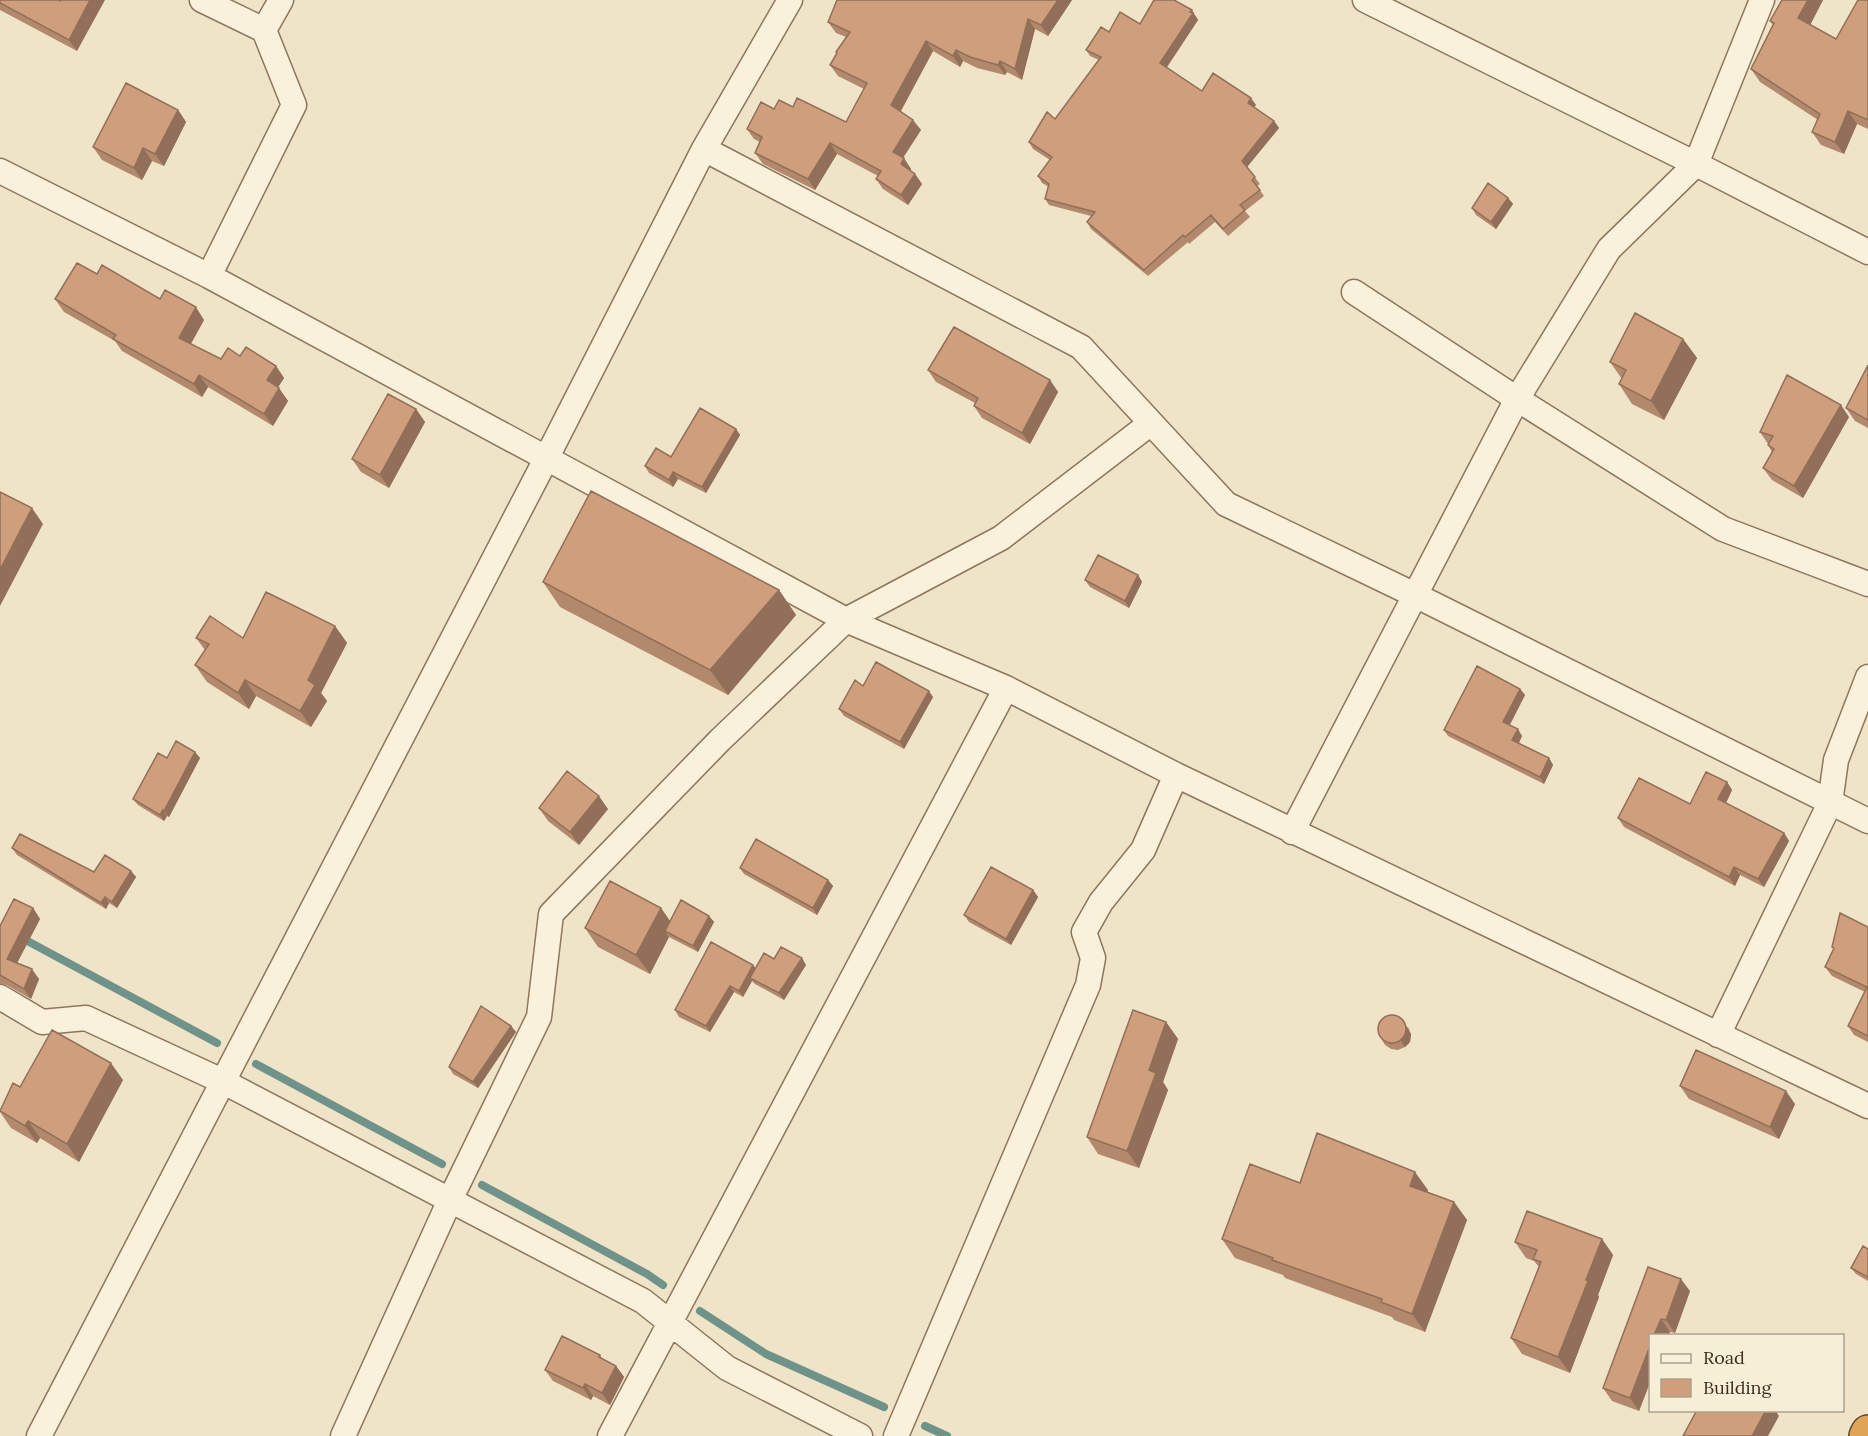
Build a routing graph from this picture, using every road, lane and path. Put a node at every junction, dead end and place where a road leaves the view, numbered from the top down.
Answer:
1 (202, 0) edge
2 (281, 0) edge
3 (790, 0) edge
4 (1762, 0) edge
5 (1377, 3) edge
6 (264, 30) junction
7 (704, 149) junction
8 (1696, 164) junction
9 (0, 171) edge
10 (1868, 252) edge
11 (209, 276) junction
12 (1354, 292) dead end
13 (1517, 399) junction
14 (1151, 423) junction
15 (546, 459) junction
16 (1868, 584) edge
17 (1415, 595) junction
18 (846, 620) junction
19 (1868, 677) edge
20 (1006, 688) junction
21 (1176, 775) junction
22 (1830, 802) junction
23 (1868, 821) edge
24 (1292, 831) junction
25 (0, 997) edge
26 (1718, 1035) junction
27 (222, 1081) junction
28 (1868, 1106) edge
29 (450, 1200) junction
30 (669, 1322) junction
31 (1868, 1432) edge
32 (39, 1436) edge
33 (343, 1436) edge
34 (610, 1436) edge
35 (860, 1436) edge
36 (896, 1436) edge
37 (1866, 1436) edge

1 - 6 street
2 - 6 street
3 - 7 street
4 - 8 street
5 - 8 street
6 - 11 street
7 - 14 street
7 - 15 street
8 - 10 street
8 - 13 street
9 - 11 street
11 - 15 street
12 - 13 street
13 - 16 street
13 - 17 street
14 - 17 street
14 - 18 street
15 - 18 street
15 - 27 street
17 - 22 street
17 - 24 street
18 - 20 street
18 - 29 street
19 - 22 street
20 - 21 street
20 - 30 street
21 - 24 street
21 - 36 street
22 - 23 street
22 - 26 street
24 - 26 street
25 - 27 street
26 - 28 street
27 - 29 street
27 - 32 street
29 - 30 street
29 - 33 street
30 - 34 street
30 - 35 street
31 - 37 highway

